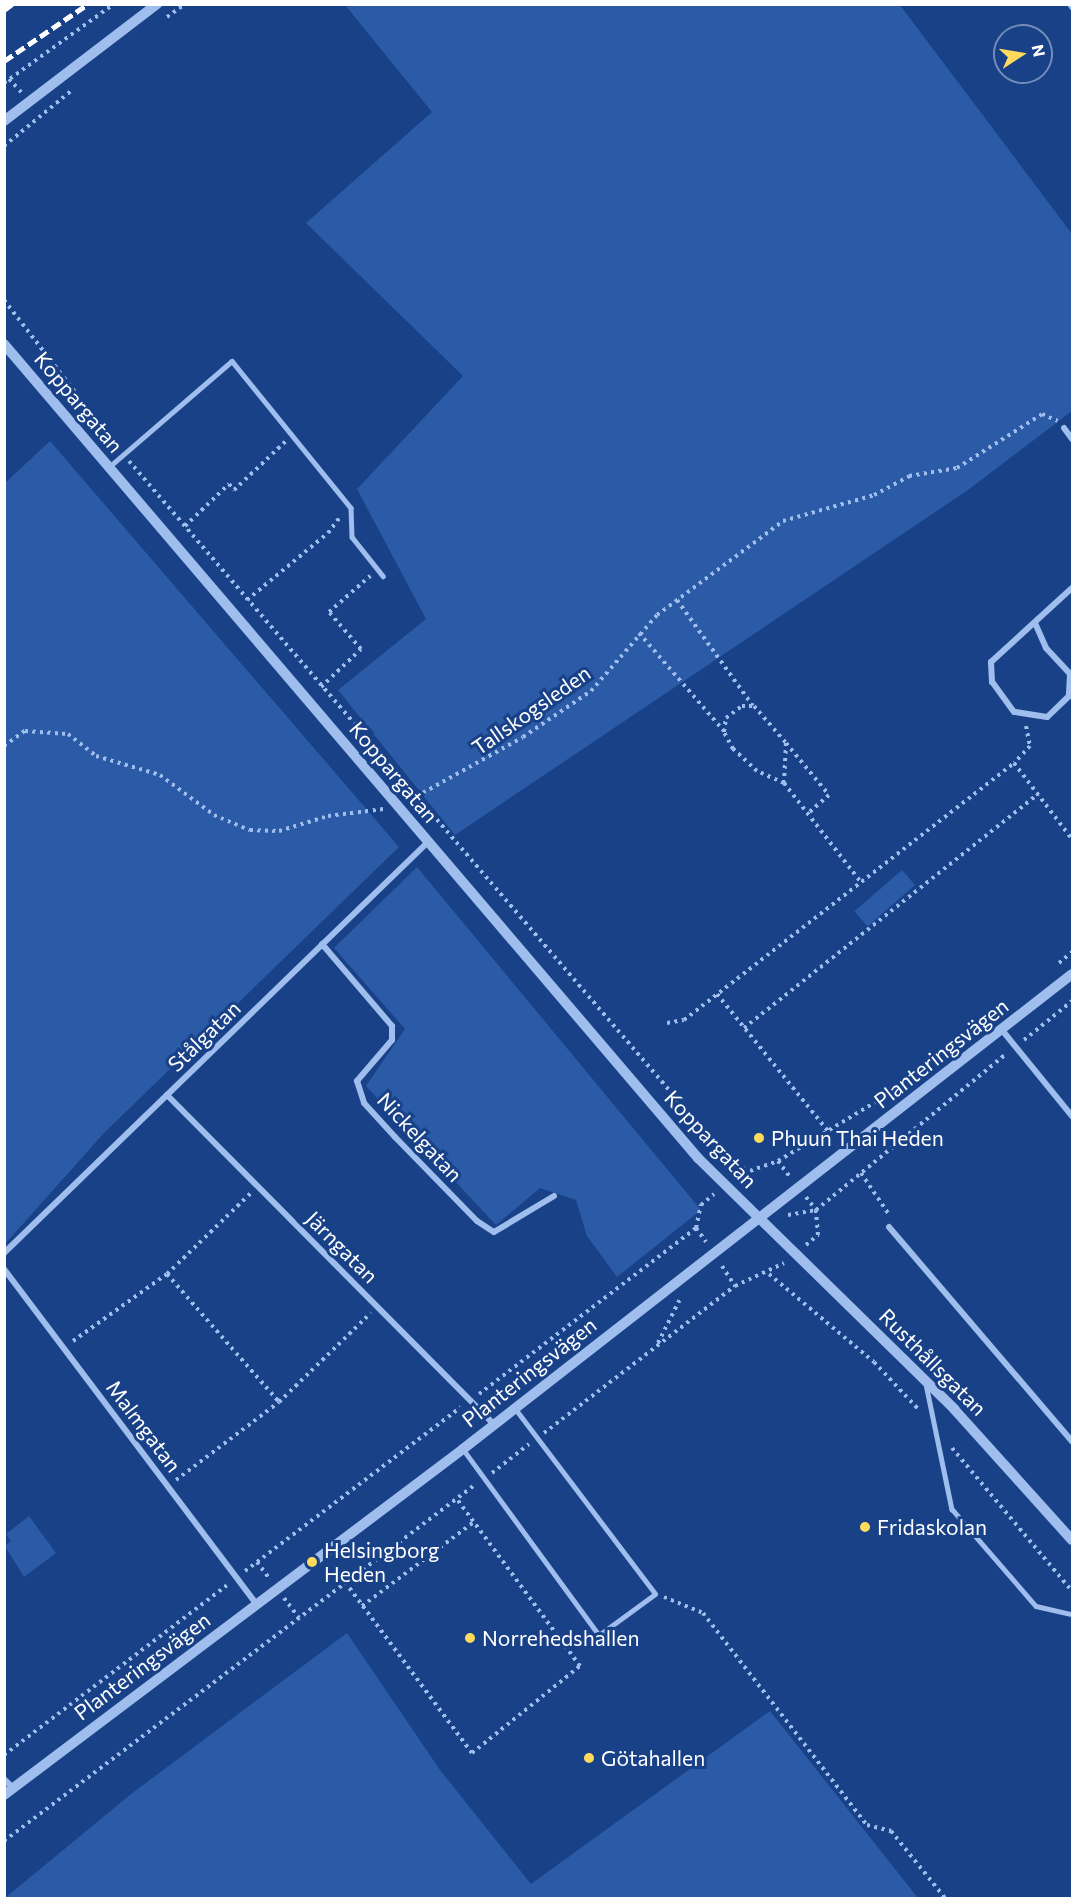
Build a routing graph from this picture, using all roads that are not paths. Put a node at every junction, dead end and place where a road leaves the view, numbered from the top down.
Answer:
1 (157, 4) edge
2 (4, 122) edge
3 (4, 344) edge
4 (1064, 428) road end
5 (1072, 439) edge
6 (109, 467) junction
7 (383, 576) dead end
8 (1072, 588) edge
9 (1035, 623) junction
10 (428, 842) junction
11 (322, 944) junction
12 (1072, 974) edge
13 (1002, 1030) junction
14 (167, 1095) junction
15 (1072, 1116) edge
16 (554, 1196) dead end
17 (759, 1220) junction
18 (889, 1227) road end
19 (4, 1253) edge
20 (4, 1269) edge
21 (926, 1382) junction
22 (513, 1407) junction
23 (493, 1423) junction
24 (1072, 1442) edge
25 (463, 1449) junction
26 (1072, 1540) edge
27 (256, 1603) junction
28 (1072, 1614) edge
29 (4, 1779) edge
30 (9, 1791) edge

1 - 2 street
3 - 6 street, Koppargatan
4 - 5 street
6 - 7 lane
6 - 10 street, Koppargatan
8 - 9 street
9 - 9 street
10 - 11 street, Stålgatan
10 - 17 street, Koppargatan
11 - 14 street, Stålgatan
11 - 16 street, Nickelgatan
12 - 13 street, Planteringsvägen
13 - 15 street
13 - 17 street, Planteringsvägen
14 - 19 street, Stålgatan
14 - 23 street, Järngatan
17 - 21 street, Rusthållsgatan
17 - 22 street, Planteringsvägen
18 - 24 street
20 - 27 street, Malmgatan
21 - 26 street, Rusthållsgatan
21 - 28 lane
22 - 23 street, Planteringsvägen
22 - 25 lane
23 - 25 street, Planteringsvägen
25 - 27 street, Planteringsvägen
27 - 30 street, Planteringsvägen
29 - 30 street

